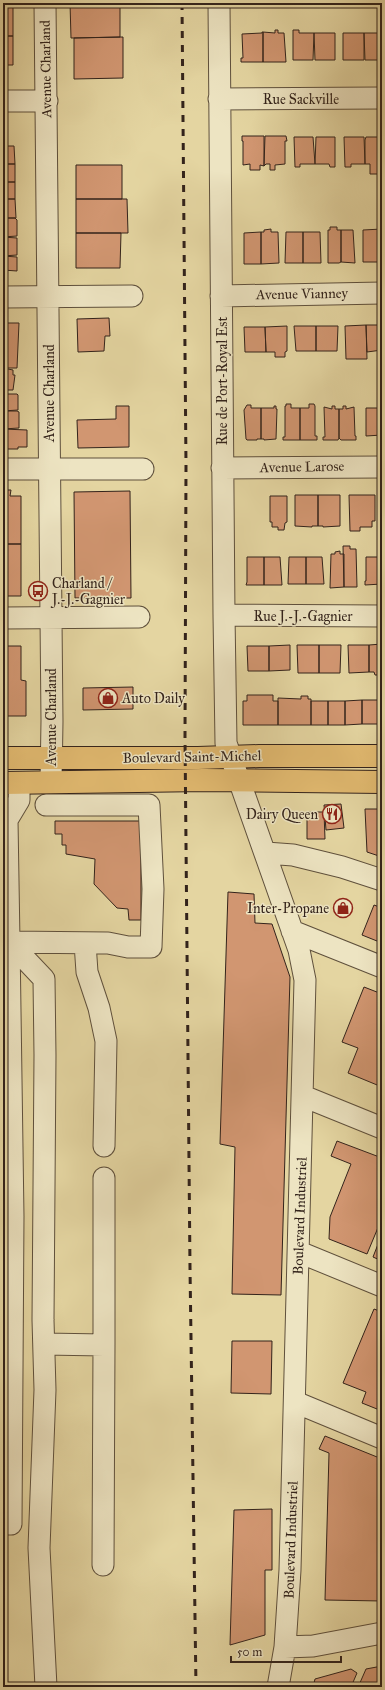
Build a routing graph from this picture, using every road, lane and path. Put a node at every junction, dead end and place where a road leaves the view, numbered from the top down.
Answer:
1 (45, 3) edge
2 (219, 3) edge
3 (382, 98) edge
4 (219, 99) junction
5 (3, 101) edge
6 (47, 101) junction
7 (382, 293) edge
8 (49, 296) junction
9 (132, 296) dead end
10 (221, 296) junction
11 (3, 297) edge
12 (382, 467) edge
13 (222, 468) junction
14 (3, 469) edge
15 (49, 469) junction
16 (143, 469) dead end
17 (224, 615) junction
18 (382, 616) edge
19 (51, 617) junction
20 (139, 617) dead end
21 (3, 618) edge
22 (382, 756) edge
23 (231, 757) junction
24 (3, 758) edge
25 (52, 758) junction
26 (120, 781) junction
27 (240, 781) junction
28 (51, 782) junction
29 (382, 782) edge
30 (11, 783) edge
31 (121, 804) junction
32 (46, 805) dead end
33 (5, 818) edge
34 (266, 853) junction
35 (6, 869) edge
36 (382, 880) edge
37 (292, 931) junction
38 (9, 942) junction
39 (85, 943) junction
40 (382, 966) edge
41 (303, 1096) junction
42 (382, 1128) edge
43 (104, 1146) dead end
44 (44, 1160) junction
45 (12, 1161) junction
46 (104, 1178) dead end
47 (299, 1252) junction
48 (382, 1286) edge
49 (44, 1344) junction
50 (104, 1345) junction
51 (296, 1402) junction
52 (382, 1438) edge
53 (3, 1524) edge
54 (102, 1565) dead end
55 (382, 1633) edge
56 (285, 1647) junction
57 (46, 1687) edge
58 (278, 1687) edge

1 - 6 street, Avenue Charland
2 - 4 street, Rue de Port-Royal Est
3 - 4 street, Rue Sackville
4 - 10 street, Rue de Port-Royal Est
5 - 6 street
6 - 8 street, Avenue Charland
7 - 10 street, Avenue Vianney
8 - 9 street
8 - 11 street
8 - 15 street, Avenue Charland
10 - 13 street, Rue de Port-Royal Est
12 - 13 street, Avenue Larose
13 - 17 street, Rue de Port-Royal Est
14 - 15 street
15 - 16 street
15 - 19 street, Avenue Charland
17 - 18 street, Rue J.-J.-Gagnier
17 - 23 street, Rue de Port-Royal Est
19 - 20 street
19 - 21 street
19 - 25 street, Avenue Charland
22 - 23 main road, Boulevard Saint-Michel
23 - 25 main road, Boulevard Saint-Michel
23 - 27 street, Boulevard Industriel
24 - 25 main road, Boulevard Saint-Michel
25 - 28 street, Avenue Charland
26 - 27 main road, Boulevard Saint-Michel
26 - 28 main road, Boulevard Saint-Michel
26 - 31 street
27 - 29 main road, Boulevard Saint-Michel
27 - 34 street, Boulevard Industriel
28 - 30 main road, Boulevard Saint-Michel
30 - 33 street
31 - 32 street
31 - 39 street
33 - 35 street
34 - 36 street
34 - 37 street, Boulevard Industriel
35 - 38 street
37 - 40 street
37 - 41 street, Boulevard Industriel
38 - 39 street
38 - 44 street
38 - 45 street
39 - 43 street
41 - 42 street
41 - 47 street, Boulevard Industriel
44 - 45 street
44 - 49 street
45 - 53 street
46 - 50 street
47 - 48 street
47 - 51 street, Boulevard Industriel
49 - 50 street
49 - 57 street
50 - 54 street
51 - 52 street
51 - 56 street, Boulevard Industriel
55 - 56 street
56 - 58 street, Boulevard Industriel

